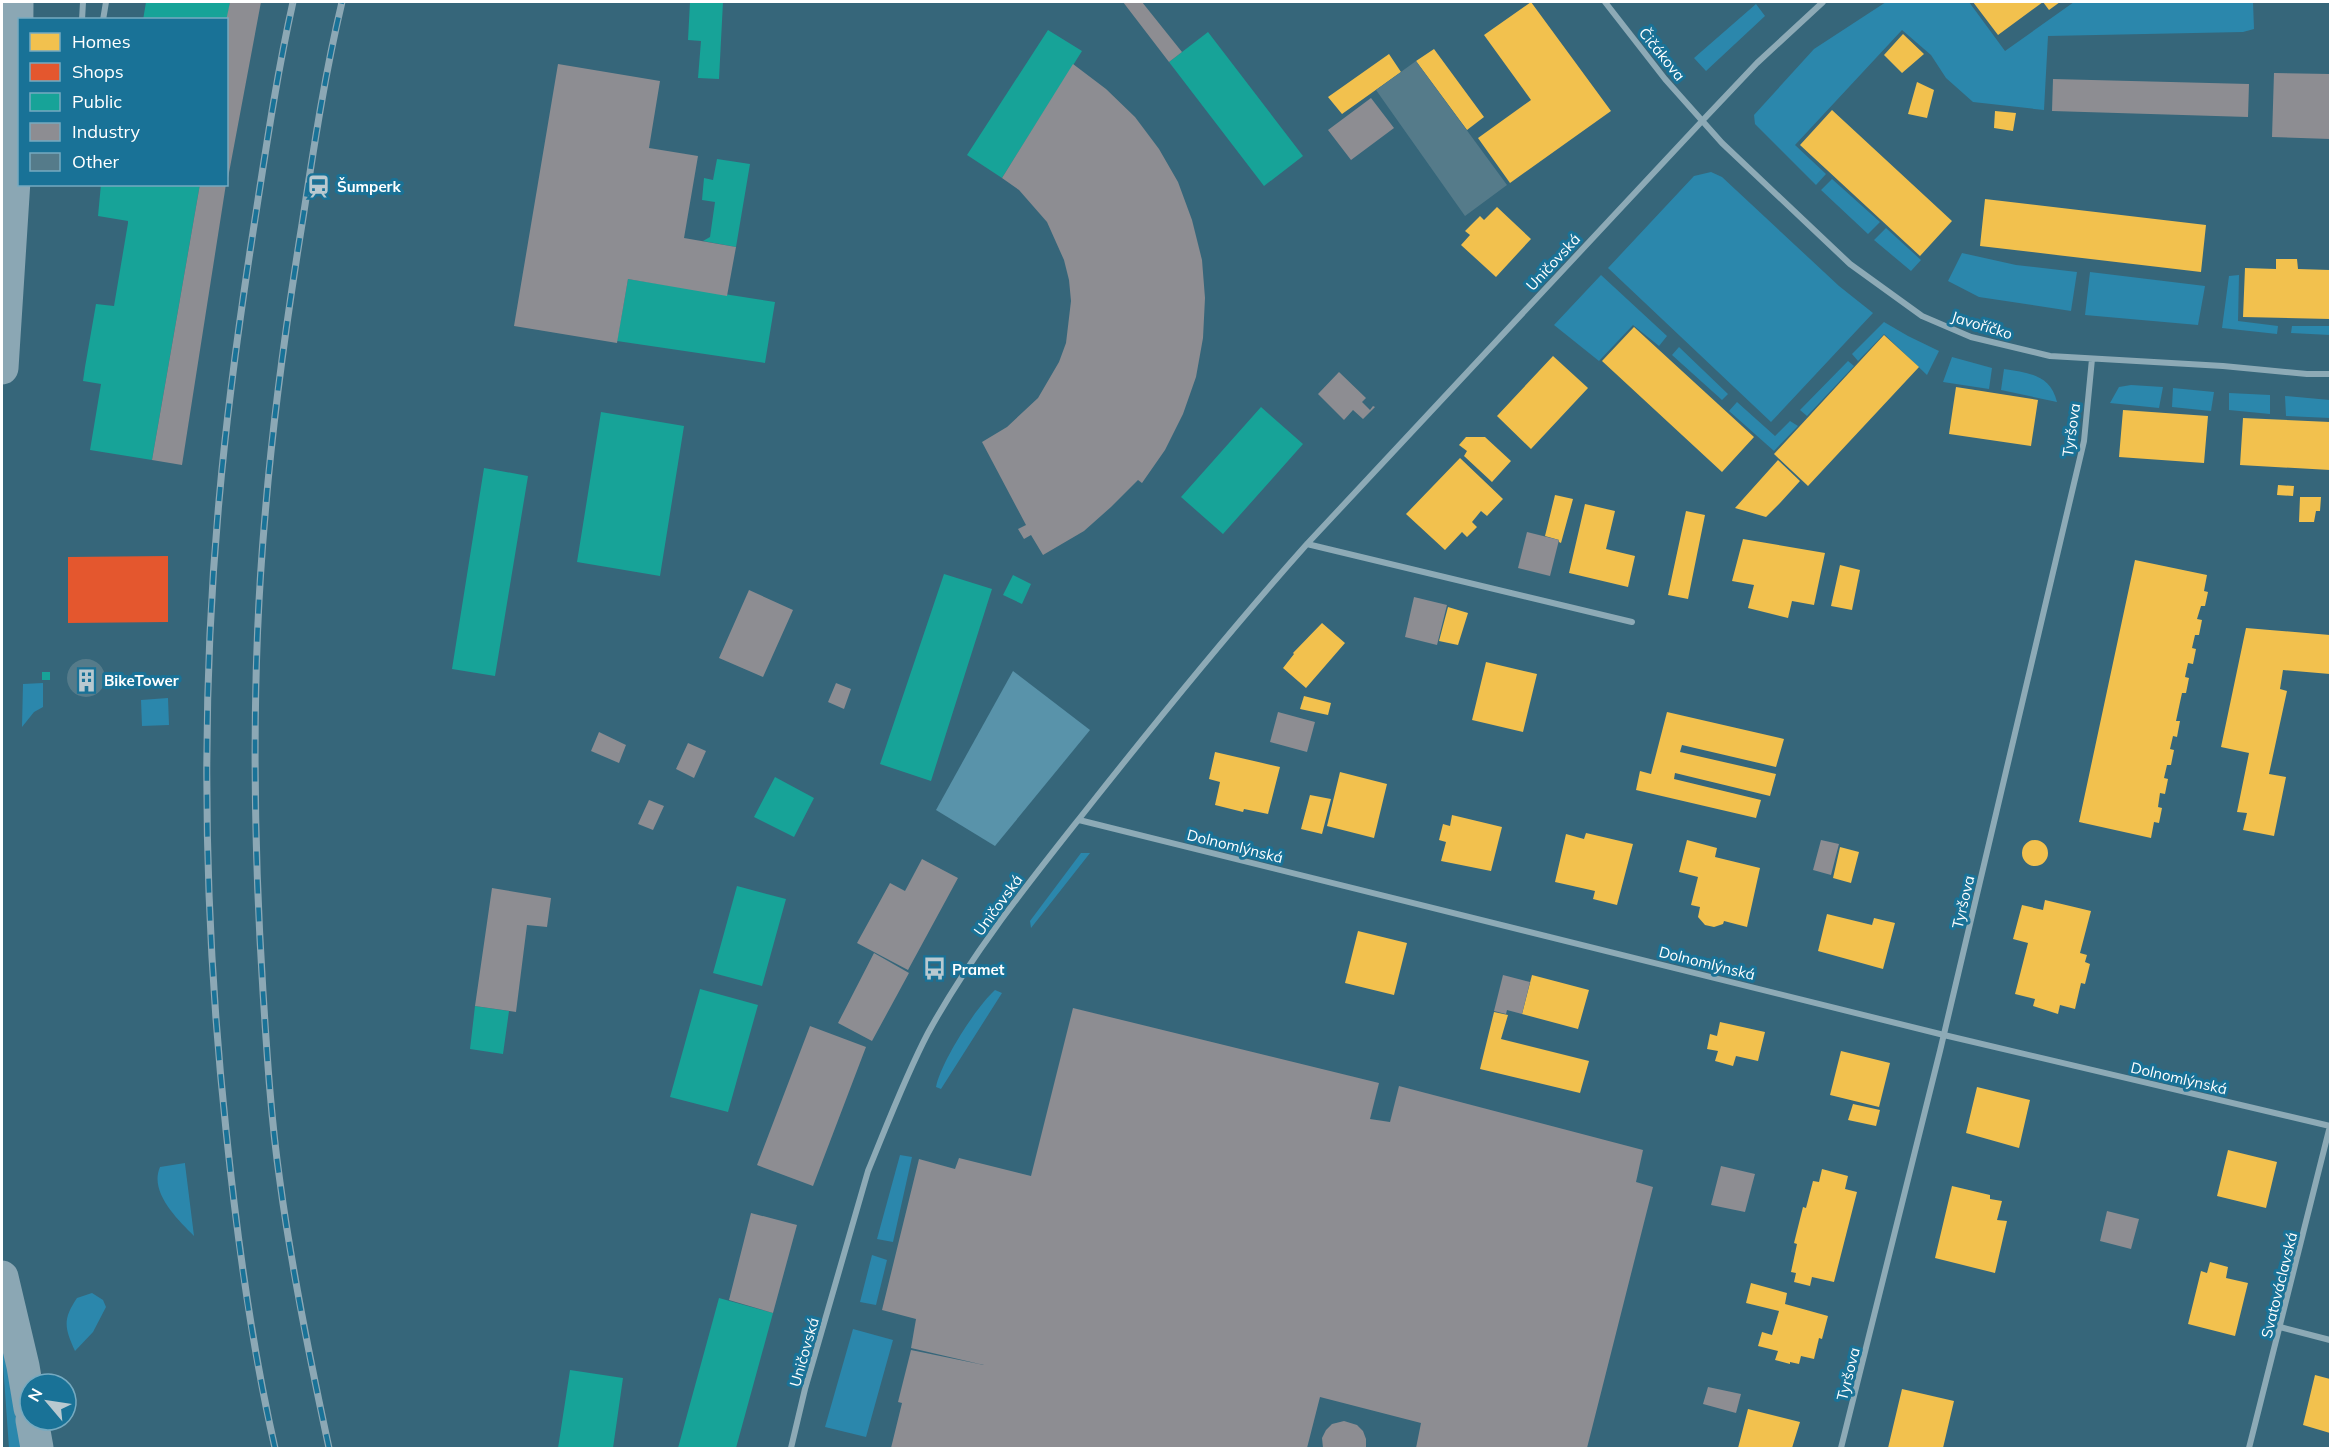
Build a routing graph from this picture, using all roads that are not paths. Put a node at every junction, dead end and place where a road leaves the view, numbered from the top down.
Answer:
1 (17, 2) edge
2 (82, 2) edge
3 (106, 2) edge
4 (1605, 2) edge
5 (1823, 2) edge
6 (82, 18) edge
7 (103, 18) edge
8 (1703, 120) junction
9 (18, 147) edge
10 (2092, 358) junction
11 (2, 368) edge
12 (2331, 374) edge
13 (1307, 544) junction
14 (1632, 622) dead end
15 (1079, 820) junction
16 (1944, 1035) junction
17 (2330, 1126) edge
18 (2, 1277) edge
19 (2280, 1327) junction
20 (2331, 1340) edge
21 (24, 1372) edge
22 (34, 1432) edge
23 (37, 1449) edge
24 (791, 1449) edge
25 (1841, 1449) edge
26 (2249, 1449) edge

1 - 9 main road
2 - 6 street
3 - 7 street
4 - 8 street, Čičákova
5 - 8 street, Uničovská
8 - 10 street, Javoříčko
8 - 13 street, Uničovská
9 - 11 main road
10 - 12 street, Javoříčko
10 - 16 street, Tyršova
13 - 14 street
13 - 15 street, Uničovská
15 - 16 street, Dolnomlýnská
15 - 24 street, Uničovská
16 - 17 street, Dolnomlýnská
16 - 25 street, Tyršova
17 - 19 street, Svatováclavská
18 - 21 main road
19 - 20 street
19 - 26 street, Svatováclavská
22 - 23 main road

